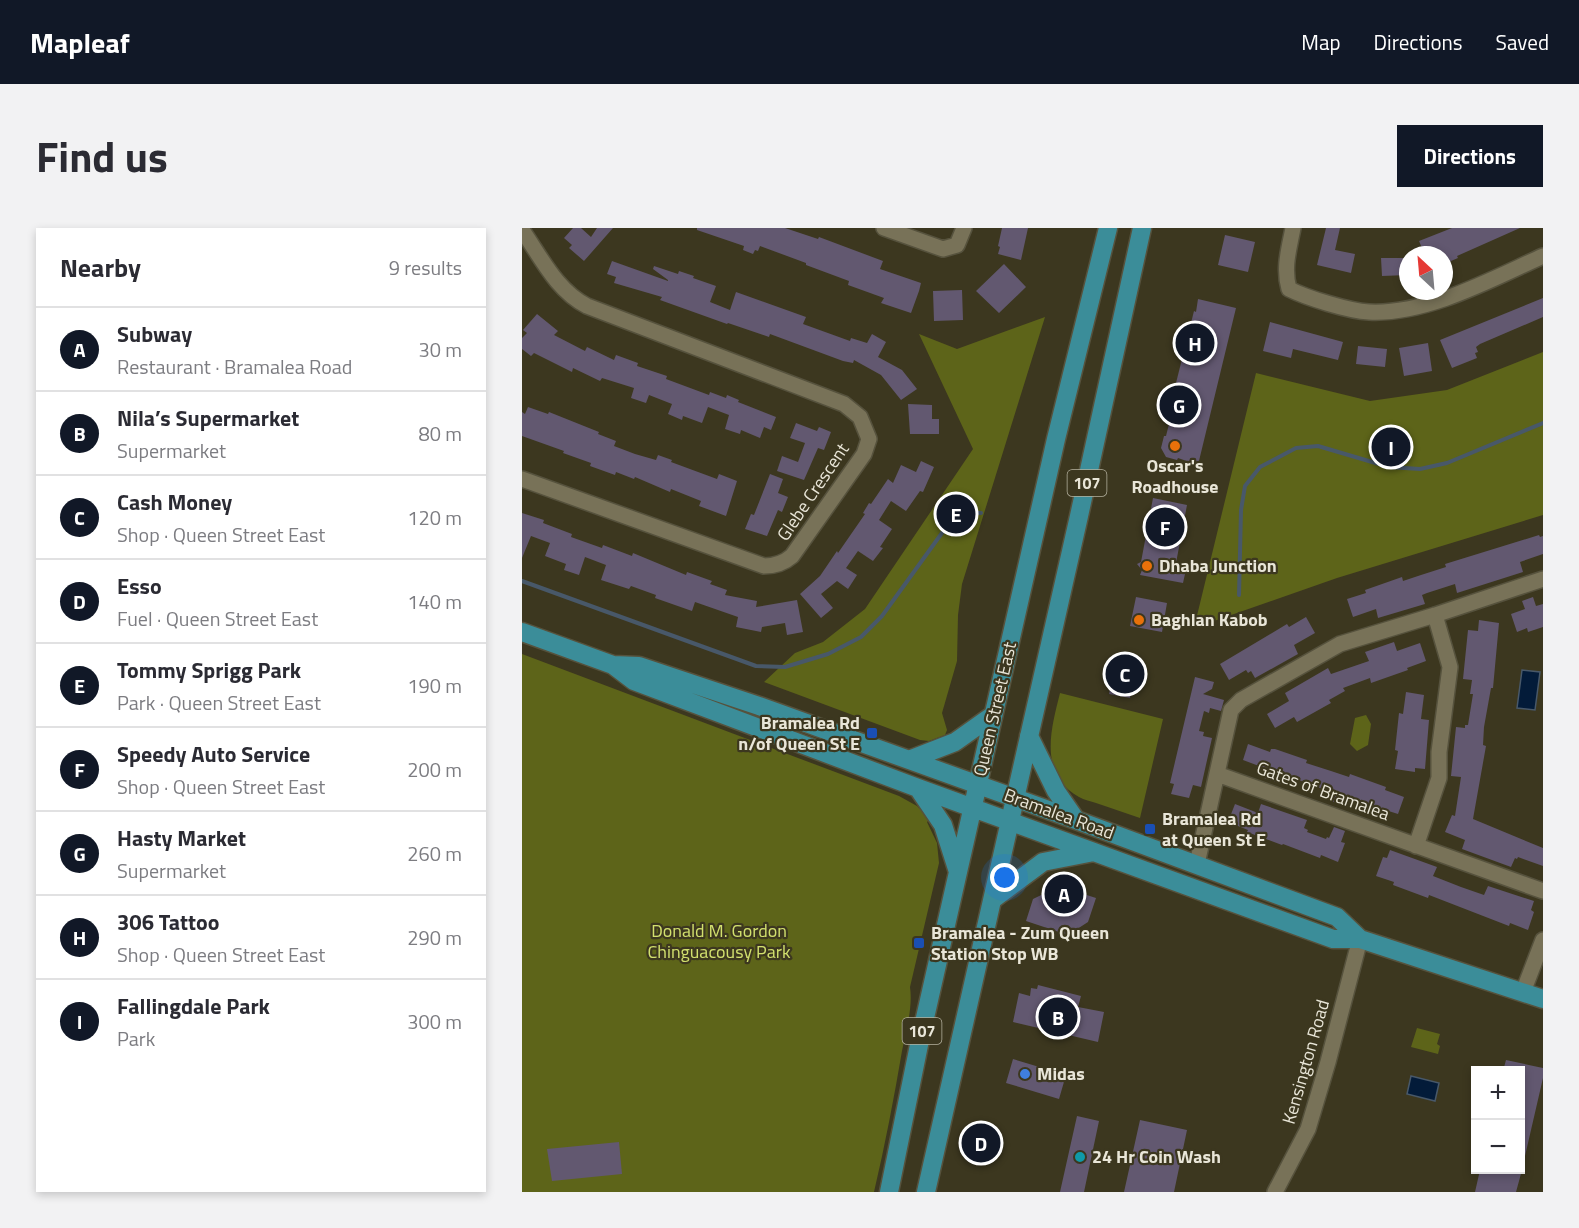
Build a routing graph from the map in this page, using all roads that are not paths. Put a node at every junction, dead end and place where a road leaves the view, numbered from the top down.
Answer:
1 (884, 228) edge
2 (964, 228) edge
3 (1108, 228) edge
4 (1142, 228) edge
5 (1293, 228) edge
6 (522, 230) edge
7 (1543, 256) edge
8 (522, 479) edge
9 (1543, 579) edge
10 (1435, 615) junction
11 (522, 632) edge
12 (613, 665) junction
13 (993, 715) junction
14 (1029, 736) junction
15 (909, 760) junction
16 (1217, 774) junction
17 (978, 784) junction
18 (918, 788) junction
19 (1015, 798) junction
20 (972, 808) junction
21 (1076, 820) junction
22 (1010, 821) junction
23 (1416, 846) junction
24 (1095, 852) junction
25 (1197, 864) junction
26 (958, 872) junction
27 (1543, 891) edge
28 (992, 900) junction
29 (1360, 939) junction
30 (1543, 940) edge
31 (1523, 992) junction
32 (1543, 999) edge
33 (889, 1192) edge
34 (926, 1192) edge
35 (1275, 1192) edge

1 - 2 street
3 - 13 main road, Queen Street East / 107
4 - 14 main road, 107
5 - 7 street
6 - 8 street, Glebe Crescent
9 - 10 street
10 - 16 street
10 - 23 street
11 - 12 main road, Bramalea Road
12 - 15 main road, Bramalea Road
12 - 18 main road, Bramalea Road
13 - 15 main road
13 - 17 main road, Queen Street East / 107
14 - 19 main road, 107
14 - 21 main road
15 - 17 main road, Bramalea Road
16 - 23 street, Gates of Bramalea
16 - 25 street
17 - 19 main road, Bramalea Road
17 - 20 main road, Queen Street East / 107
18 - 20 main road, Bramalea Road
18 - 26 main road
19 - 21 main road, Bramalea Road
19 - 22 main road, 107
20 - 22 main road, Bramalea Road
20 - 26 main road, Queen Street East / 107
21 - 25 main road, Bramalea Road
22 - 24 main road, Bramalea Road
22 - 28 main road, 107
23 - 27 street, Gates of Bramalea
24 - 28 main road
24 - 29 main road, Bramalea Road
25 - 29 main road, Bramalea Road
26 - 33 main road, Queen Street East / 107
28 - 34 main road, 107
29 - 31 main road, Bramalea Road
29 - 35 street, Kensington Road
30 - 31 street
31 - 32 main road, Bramalea Road

